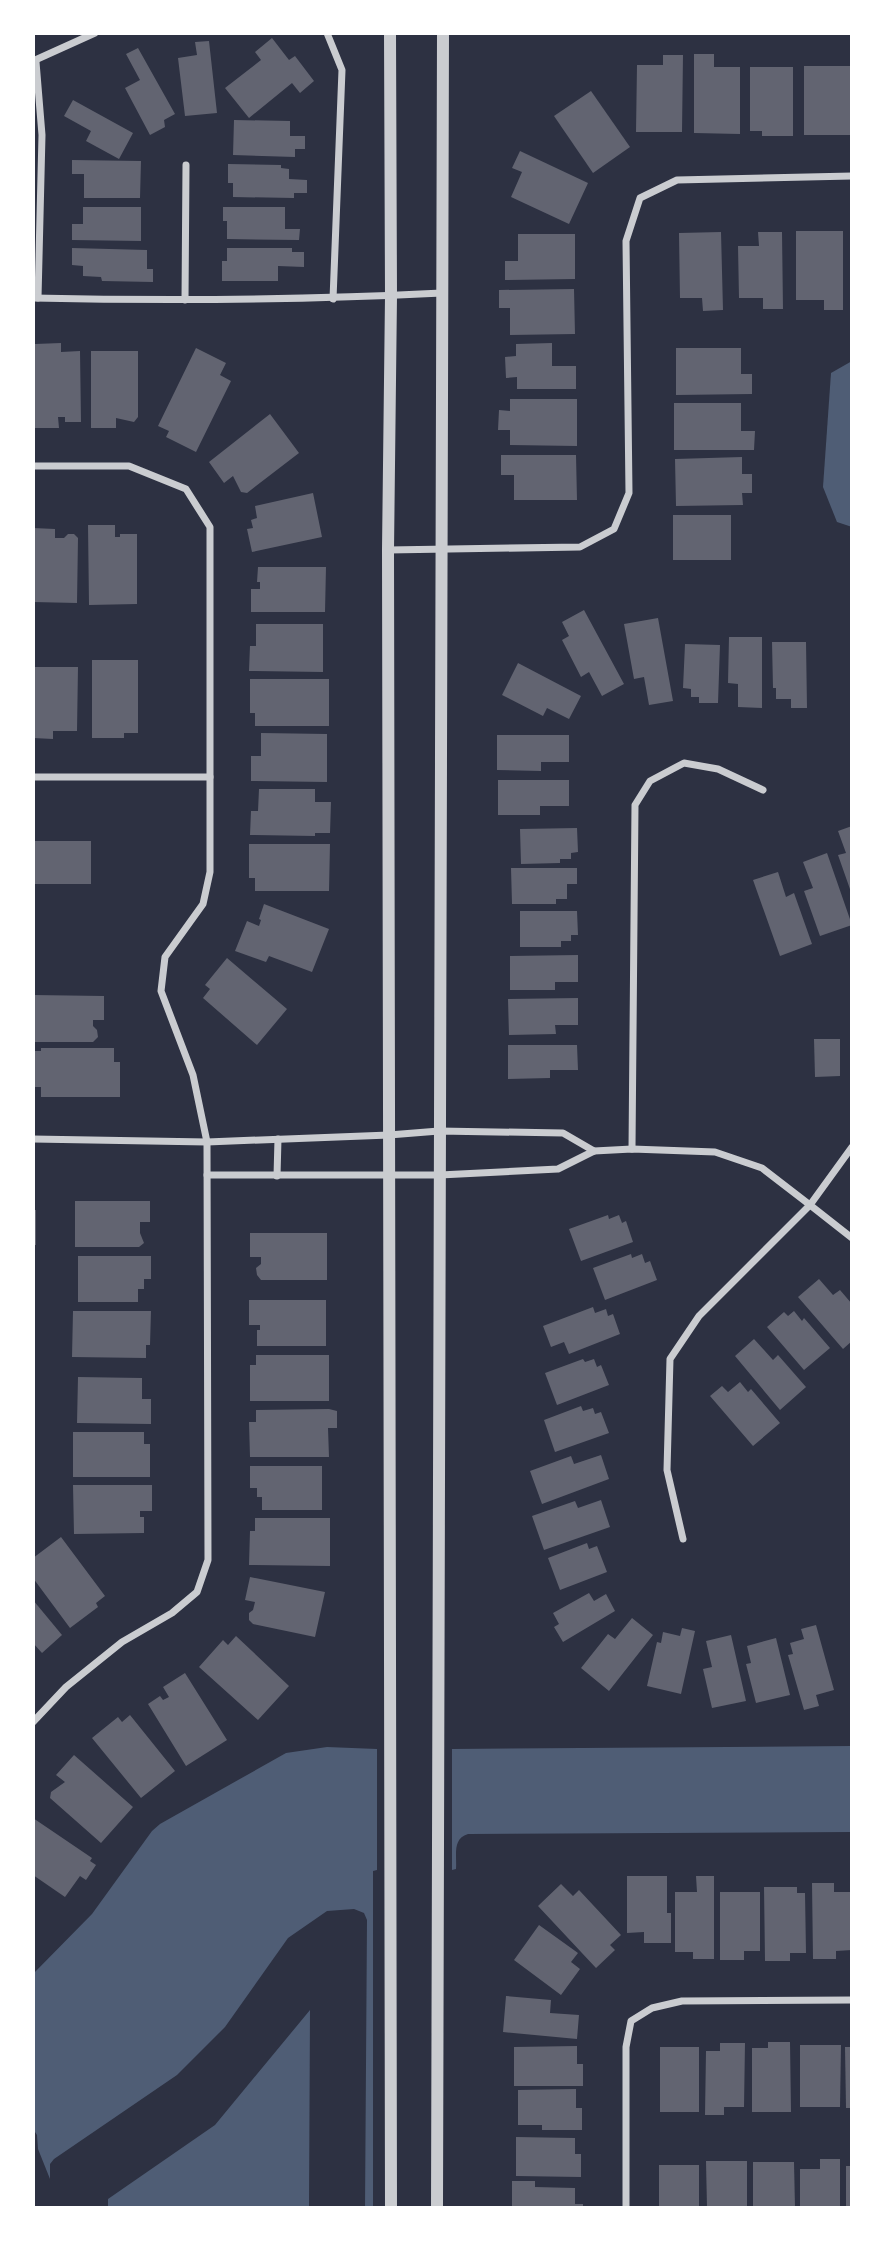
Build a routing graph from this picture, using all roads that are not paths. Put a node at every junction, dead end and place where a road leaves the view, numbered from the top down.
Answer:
1 (95, 33) edge
2 (327, 33) edge
3 (390, 33) edge
4 (443, 33) edge
5 (34, 62) edge
6 (186, 165) dead end
7 (852, 176) edge
8 (442, 293) junction
9 (391, 296) junction
10 (36, 298) edge
11 (333, 299) junction
12 (185, 300) junction
13 (33, 466) edge
14 (388, 550) junction
15 (440, 550) junction
16 (33, 777) edge
17 (210, 777) junction
18 (763, 790) dead end
19 (439, 1131) junction
20 (389, 1135) junction
21 (33, 1139) edge
22 (278, 1139) junction
23 (207, 1142) junction
24 (852, 1147) edge
25 (632, 1149) junction
26 (594, 1151) junction
27 (207, 1175) junction
28 (440, 1175) junction
29 (277, 1176) junction
30 (390, 1176) junction
31 (810, 1205) junction
32 (852, 1238) edge
33 (683, 1539) dead end
34 (33, 1722) edge
35 (852, 2000) edge
36 (391, 2208) edge
37 (437, 2208) edge
38 (626, 2208) edge

1 - 5 street
2 - 11 street
3 - 9 street
4 - 8 street
5 - 10 street
6 - 12 street
7 - 15 street
8 - 9 street
8 - 15 street
9 - 11 street
9 - 14 street
10 - 12 street
11 - 12 street
13 - 17 street
14 - 15 street
14 - 20 street
15 - 19 street
16 - 17 street
17 - 23 street
18 - 25 street
19 - 20 street
19 - 26 street
19 - 28 street
20 - 22 street
20 - 30 street
21 - 23 street
22 - 23 street
22 - 29 street
23 - 27 street
24 - 31 street
25 - 26 street
25 - 31 street
26 - 28 street
27 - 29 street
27 - 34 street
28 - 30 street
28 - 37 street
29 - 30 street
30 - 36 street
31 - 32 street
31 - 33 street
35 - 38 street

